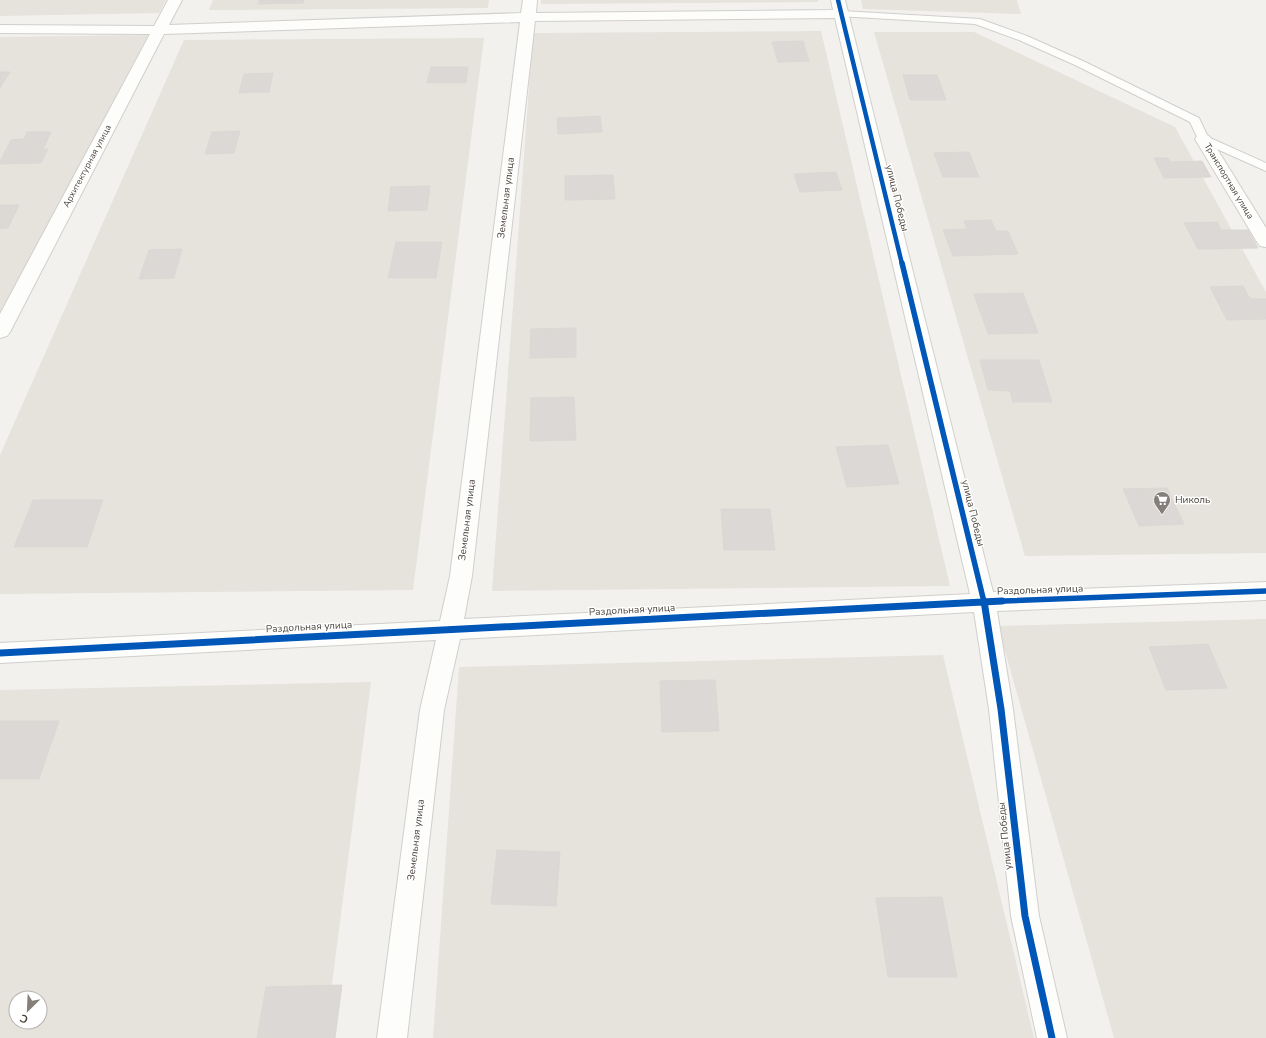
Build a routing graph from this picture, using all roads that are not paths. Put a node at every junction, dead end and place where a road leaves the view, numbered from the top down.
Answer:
1 (175, 0) edge
2 (840, 7) edge
3 (529, 8) edge
4 (0, 29) edge
5 (159, 30) junction
6 (1204, 139) junction
7 (1266, 167) edge
8 (1266, 242) edge
9 (0, 332) edge
10 (1266, 591) edge
11 (984, 602) junction
12 (450, 629) junction
13 (0, 653) edge
14 (392, 1038) edge
15 (1052, 1038) edge

1 - 5 street, Архитектурная улица
2 - 3 street
2 - 6 lane
2 - 11 street, улица Победы
3 - 5 street
3 - 12 street, Земельная улица
4 - 5 street
5 - 9 street, Архитектурная улица
6 - 7 lane
6 - 8 street, Транспортная улица
10 - 11 street, Раздольная улица
11 - 12 street, Раздольная улица
11 - 15 street, улица Победы
12 - 13 street, Раздольная улица
12 - 14 street, Земельная улица

